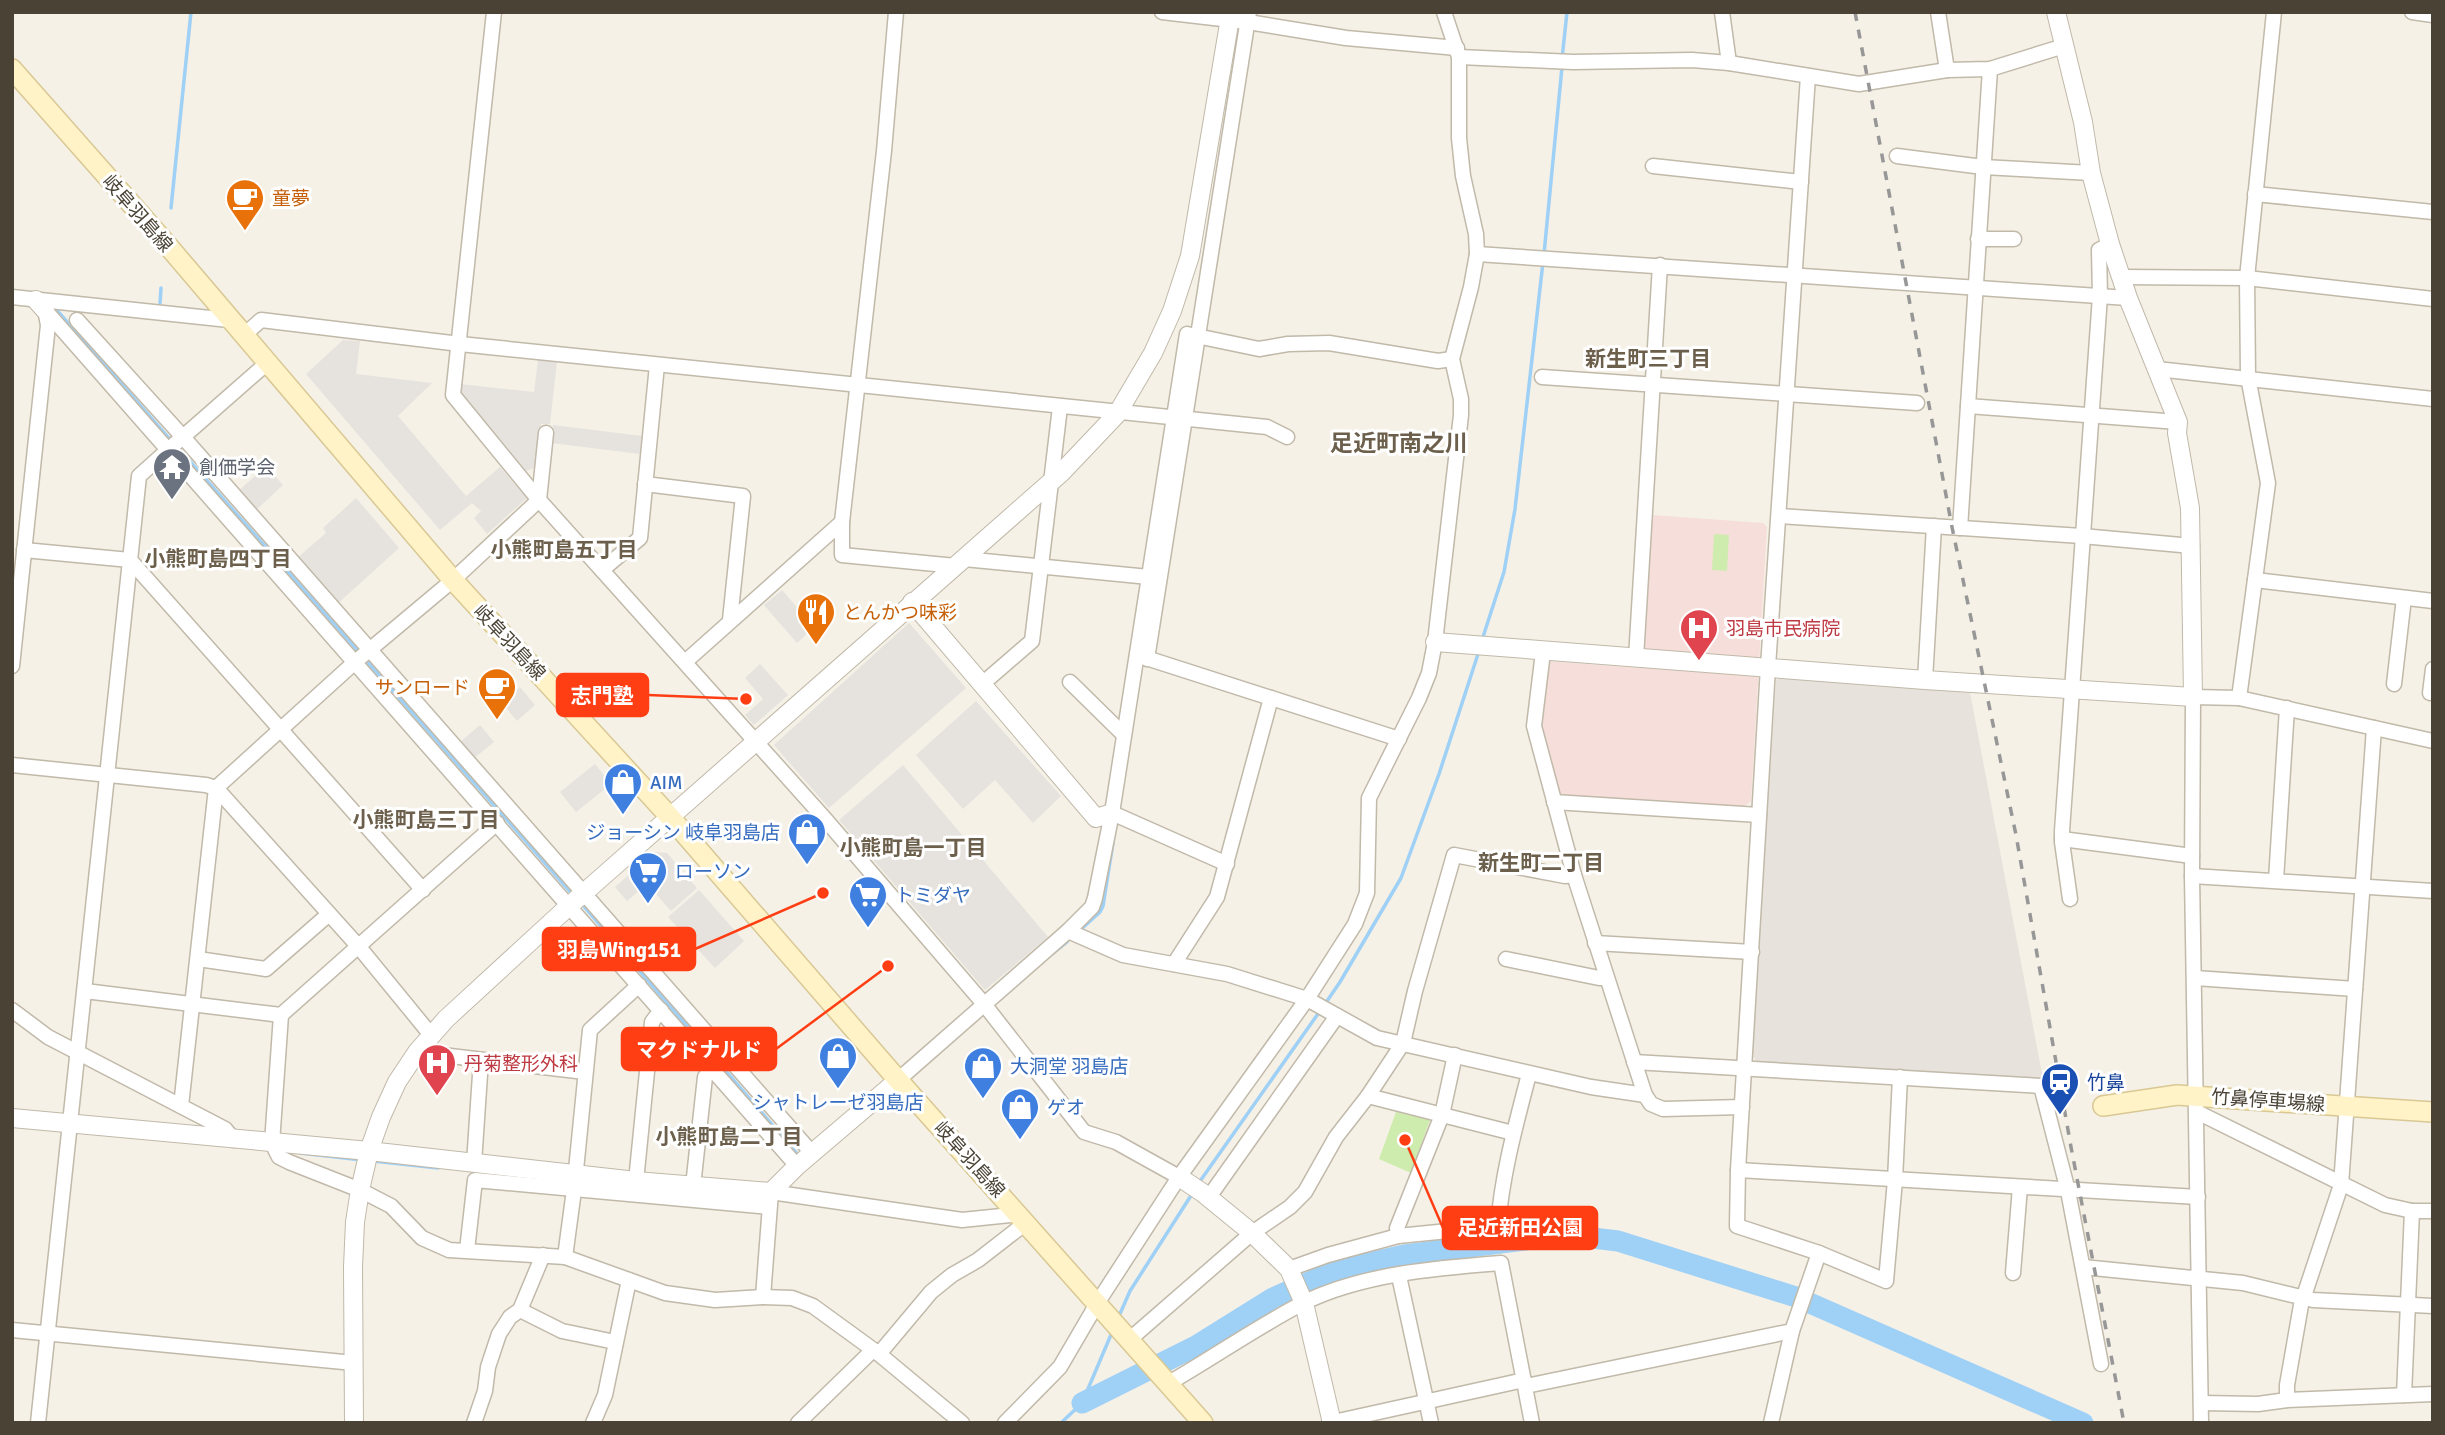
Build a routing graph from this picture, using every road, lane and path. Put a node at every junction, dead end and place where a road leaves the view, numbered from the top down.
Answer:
1 (494, 12) edge
2 (896, 12) edge
3 (1162, 12) edge
4 (1444, 12) edge
5 (1722, 12) edge
6 (1938, 12) edge
7 (2056, 12) edge
8 (2274, 12) edge
9 (2412, 12) edge
10 (2433, 15) edge
11 (1240, 16) edge
12 (2064, 46) junction
13 (1458, 52) junction
14 (1729, 63) junction
15 (12, 69) edge
16 (1990, 69) junction
17 (1947, 70) junction
18 (1808, 76) junction
19 (12, 90) edge
20 (32, 92) junction
21 (1897, 156) dead end
22 (1653, 166) dead end
23 (1983, 167) junction
24 (2091, 173) junction
25 (1801, 182) junction
26 (2255, 194) junction
27 (2433, 212) edge
28 (1978, 239) junction
29 (2014, 239) dead end
30 (2110, 244) junction
31 (1478, 254) junction
32 (1660, 265) junction
33 (1795, 275) junction
34 (2122, 277) junction
35 (2247, 278) junction
36 (1975, 287) junction
37 (2101, 296) junction
38 (12, 297) edge
39 (2128, 298) junction
40 (2433, 299) edge
41 (41, 305) junction
42 (77, 320) dead end
43 (229, 320) junction
44 (1197, 335) junction
45 (243, 336) junction
46 (460, 344) junction
47 (1452, 359) junction
48 (266, 364) junction
49 (657, 365) junction
50 (2157, 369) junction
51 (1542, 377) dead end
52 (2248, 377) junction
53 (857, 385) junction
54 (1653, 386) junction
55 (1787, 396) junction
56 (2433, 399) edge
57 (1917, 403) dead end
58 (1968, 406) junction
59 (1060, 407) junction
60 (1116, 414) junction
61 (2091, 415) junction
62 (1179, 418) junction
63 (2178, 422) junction
64 (546, 433) dead end
65 (183, 437) junction
66 (1287, 437) dead end
67 (168, 450) junction
68 (1051, 482) junction
69 (645, 484) junction
70 (539, 500) junction
71 (1779, 516) junction
72 (842, 522) junction
73 (1934, 526) junction
74 (1960, 528) junction
75 (2082, 536) junction
76 (2192, 546) junction
77 (24, 550) junction
78 (130, 560) junction
79 (960, 563) junction
80 (1041, 566) junction
81 (602, 570) junction
82 (1149, 577) junction
83 (453, 580) junction
84 (2255, 580) junction
85 (2404, 598) junction
86 (2433, 601) edge
87 (912, 603) junction
88 (730, 620) junction
89 (1435, 642) junction
90 (370, 649) junction
91 (1543, 652) junction
92 (1142, 657) junction
93 (1636, 658) junction
94 (355, 662) junction
95 (685, 662) junction
96 (12, 666) edge
97 (1768, 667) junction
98 (2433, 669) edge
99 (1925, 680) junction
100 (1070, 682) dead end
101 (2394, 684) dead end
102 (981, 685) junction
103 (2072, 688) junction
104 (2430, 692) dead end
105 (2193, 697) junction
106 (1271, 698) junction
107 (2239, 698) junction
108 (2287, 708) junction
109 (2374, 728) junction
110 (281, 729) junction
111 (1123, 734) junction
112 (1399, 739) junction
113 (755, 741) junction
114 (2433, 741) edge
115 (12, 765) edge
116 (107, 775) junction
117 (216, 789) junction
118 (1554, 802) junction
119 (1112, 813) junction
120 (1759, 816) junction
121 (670, 817) junction
122 (497, 823) junction
123 (2062, 839) junction
124 (2192, 856) junction
125 (1227, 864) junction
126 (1573, 875) junction
127 (2192, 876) junction
128 (2276, 880) junction
129 (2363, 887) junction
130 (423, 890) junction
131 (2433, 891) edge
132 (584, 893) junction
133 (2070, 899) dead end
134 (569, 906) junction
135 (329, 914) junction
136 (1068, 931) junction
137 (1595, 943) junction
138 (359, 947) junction
139 (1752, 952) junction
140 (1506, 959) dead end
141 (198, 960) junction
142 (1174, 964) junction
143 (1606, 978) junction
144 (2194, 978) junction
145 (639, 985) junction
146 (2355, 989) junction
147 (85, 991) junction
148 (1310, 1001) junction
149 (193, 1004) junction
150 (984, 1004) junction
151 (12, 1010) edge
152 (661, 1010) junction
153 (1334, 1014) junction
154 (281, 1015) junction
155 (431, 1035) junction
156 (1403, 1043) junction
157 (78, 1052) junction
158 (417, 1052) junction
159 (1455, 1055) junction
160 (481, 1060) junction
161 (1634, 1062) junction
162 (1745, 1067) junction
163 (713, 1068) junction
164 (584, 1072) junction
165 (1529, 1074) junction
166 (1900, 1077) junction
167 (898, 1080) junction
168 (1645, 1095) junction
169 (1368, 1096) junction
170 (2197, 1104) junction
171 (2347, 1105) junction
172 (181, 1106) junction
173 (2104, 1106) dead end
174 (1742, 1107) junction
175 (2433, 1112) edge
176 (1442, 1115) junction
177 (12, 1118) edge
178 (71, 1123) junction
179 (1513, 1133) junction
180 (234, 1140) junction
181 (272, 1143) junction
182 (369, 1151) junction
183 (812, 1153) junction
184 (797, 1166) junction
185 (476, 1170) junction
186 (1738, 1170) junction
187 (1183, 1179) junction
188 (1895, 1180) junction
189 (636, 1181) junction
190 (575, 1182) junction
191 (2341, 1185) junction
192 (693, 1186) junction
193 (2020, 1187) junction
194 (360, 1190) junction
195 (668, 1191) junction
196 (2068, 1191) junction
197 (1206, 1195) junction
198 (2198, 1197) junction
199 (770, 1200) junction
200 (2412, 1211) junction
201 (2433, 1211) edge
202 (1023, 1218) junction
203 (1252, 1233) junction
204 (1398, 1236) junction
205 (467, 1250) junction
206 (1819, 1253) junction
207 (543, 1255) junction
208 (565, 1256) junction
209 (2083, 1268) junction
210 (1290, 1272) junction
211 (2013, 1273) dead end
212 (1399, 1276) junction
213 (2198, 1279) junction
214 (629, 1280) junction
215 (763, 1297) junction
216 (2304, 1298) junction
217 (1302, 1299) junction
218 (2408, 1305) junction
219 (2433, 1306) edge
220 (1102, 1307) junction
221 (520, 1310) junction
222 (12, 1330) edge
223 (1792, 1331) junction
224 (47, 1334) junction
225 (1127, 1338) junction
226 (615, 1342) junction
227 (876, 1352) junction
228 (354, 1363) junction
229 (2101, 1364) dead end
230 (1166, 1379) junction
231 (1525, 1383) junction
232 (2433, 1394) edge
233 (2404, 1395) junction
234 (2287, 1400) junction
235 (1426, 1402) junction
236 (2201, 1403) junction
237 (38, 1423) edge
238 (354, 1423) edge
239 (474, 1423) edge
240 (593, 1423) edge
241 (798, 1423) edge
242 (962, 1423) edge
243 (1005, 1423) edge
244 (1203, 1423) edge
245 (1331, 1423) edge
246 (1431, 1423) edge
247 (1532, 1423) edge
248 (1771, 1423) edge
249 (2201, 1423) edge

1 - 46 street
2 - 53 street
3 - 11 street
4 - 13 street
5 - 14 street
6 - 17 street
7 - 12 street
8 - 26 street
9 - 10 street
11 - 13 street
11 - 44 street
11 - 60 street
12 - 16 street
12 - 24 street
13 - 14 street
13 - 31 street
14 - 18 street
15 - 20 main road, 岐阜羽島線
16 - 17 street
16 - 23 street
17 - 18 street
18 - 25 street
19 - 20 street
20 - 43 main road, 岐阜羽島線
21 - 23 street
22 - 25 street
23 - 24 street
23 - 28 street
24 - 30 street
25 - 33 street
26 - 27 street
26 - 35 street
28 - 29 street
28 - 36 street
30 - 34 street
30 - 37 street
31 - 32 street
31 - 47 street
32 - 33 street
32 - 54 street
33 - 36 street
33 - 55 street
34 - 35 street
34 - 39 street
35 - 40 street
35 - 52 street
36 - 37 street
36 - 58 street
37 - 39 street
37 - 61 street
38 - 41 street
39 - 50 street
41 - 43 street
41 - 67 street
41 - 77 street
42 - 65 street
43 - 45 main road, 岐阜羽島線
44 - 47 street
44 - 62 street
45 - 46 street
45 - 48 main road, 岐阜羽島線
46 - 49 street
46 - 70 street
47 - 89 street
48 - 65 street
48 - 83 main road, 岐阜羽島線
49 - 53 street
49 - 69 street
50 - 52 street
50 - 63 street
51 - 54 street
52 - 56 street
52 - 84 street
53 - 59 street
53 - 72 street
54 - 55 street
54 - 93 street
55 - 57 street
55 - 71 street
58 - 61 street
58 - 74 street
59 - 60 street
59 - 68 street
60 - 62 street
60 - 68 street
61 - 63 street
61 - 75 street
62 - 66 street
62 - 82 street
62 - 92 street
63 - 76 street
64 - 70 street
65 - 67 street
65 - 90 street
67 - 78 street
67 - 94 street
68 - 79 street
68 - 80 street
69 - 81 street
69 - 88 street
70 - 81 street
70 - 83 street
71 - 73 street
71 - 97 street
72 - 79 street
72 - 88 street
73 - 74 street
73 - 99 street
74 - 75 street
75 - 76 street
75 - 103 street
76 - 105 street
77 - 78 street
77 - 96 street
78 - 110 street
78 - 116 street
79 - 80 street
79 - 87 street
80 - 82 street
80 - 102 street
81 - 95 street
82 - 92 street
83 - 90 street
83 - 121 main road, 岐阜羽島線
84 - 85 street
84 - 107 street
85 - 86 street
85 - 101 street
87 - 102 street
87 - 113 street
88 - 95 street
89 - 91 street
89 - 112 street
90 - 94 street
90 - 132 street
91 - 93 street
91 - 118 street
92 - 106 street
92 - 111 street
93 - 97 street
94 - 110 street
94 - 122 street
95 - 113 street
97 - 99 street
97 - 120 street
98 - 104 street
99 - 103 street
100 - 111 street
102 - 119 street
103 - 105 street
103 - 123 street
105 - 107 street
105 - 124 street
106 - 112 street
106 - 125 street
107 - 108 street
108 - 109 street
108 - 128 street
109 - 114 street
109 - 129 street
110 - 117 street
110 - 130 street
111 - 119 street
112 - 148 street
113 - 121 street
113 - 150 street
115 - 116 street
116 - 117 street
116 - 147 street
117 - 135 street
117 - 141 street
118 - 120 street
118 - 126 street
119 - 125 street
119 - 136 street
120 - 139 street
121 - 132 street
121 - 167 main road, 岐阜羽島線
122 - 130 street
122 - 134 street
123 - 124 street
123 - 133 street
124 - 127 street
125 - 142 street
126 - 137 street
126 - 156 street
127 - 128 street
127 - 144 street
128 - 129 street
129 - 131 street
129 - 146 street
130 - 138 street
132 - 134 street
132 - 183 street
134 - 145 street
134 - 155 street
135 - 138 street
135 - 141 street
136 - 142 street
136 - 150 street
137 - 139 street
137 - 143 street
138 - 154 street
138 - 155 street
139 - 162 street
140 - 143 street
141 - 149 street
142 - 148 street
143 - 161 street
144 - 146 street
144 - 170 street
145 - 152 street
145 - 164 street
146 - 171 street
147 - 149 street
147 - 157 street
148 - 153 street
148 - 187 street
149 - 154 street
149 - 172 street
150 - 167 street
150 - 187 street
151 - 157 street
152 - 163 street
152 - 189 street
153 - 156 street
153 - 197 street
154 - 181 street
155 - 158 street
156 - 159 street
156 - 169 street
157 - 172 street
157 - 178 street
158 - 160 street
158 - 182 street
159 - 165 street
159 - 176 street
160 - 164 street
160 - 185 street
161 - 162 street
161 - 168 street
162 - 166 street
162 - 174 street
163 - 184 street
163 - 192 street
164 - 190 street
165 - 168 street
165 - 179 street
166 - 188 street
166 - 196 street
167 - 183 street
167 - 202 main road, 岐阜羽島線
168 - 174 street
169 - 176 street
169 - 203 street
170 - 171 main road, 竹鼻停車場線
170 - 173 main road, 竹鼻停車場線
170 - 191 street
170 - 198 street
171 - 175 main road, 竹鼻停車場線
171 - 191 street
172 - 180 street
174 - 186 street
176 - 179 street
176 - 204 street
177 - 178 street
178 - 180 street
178 - 224 street
179 - 204 street
180 - 181 street
181 - 182 street
181 - 194 street
182 - 185 street
182 - 194 street
183 - 184 street
184 - 199 street
185 - 190 street
185 - 205 street
186 - 188 street
186 - 206 street
187 - 197 street
187 - 220 street
188 - 193 street
188 - 206 street
189 - 190 street
189 - 195 street
190 - 195 street
190 - 208 street
191 - 200 street
191 - 216 street
192 - 195 street
192 - 199 street
193 - 196 street
193 - 211 street
194 - 205 street
194 - 228 street
195 - 199 street
196 - 198 street
196 - 209 street
197 - 203 street
198 - 213 street
199 - 202 street
199 - 215 street
200 - 201 street
200 - 218 street
202 - 220 main road, 岐阜羽島線
202 - 227 street
203 - 210 street
203 - 225 street
204 - 210 street
205 - 207 street
206 - 223 street
207 - 208 street
207 - 221 street
208 - 214 street
209 - 213 street
209 - 229 street
210 - 217 street
212 - 217 street
212 - 231 street
212 - 235 street
213 - 216 street
213 - 236 street
214 - 215 street
214 - 226 street
215 - 227 street
216 - 218 street
216 - 234 street
217 - 230 street
217 - 245 street
218 - 219 street
218 - 233 street
220 - 225 main road, 岐阜羽島線
220 - 243 street
221 - 226 street
221 - 239 street
222 - 224 street
223 - 231 street
223 - 248 street
224 - 228 street
224 - 237 street
225 - 230 main road, 岐阜羽島線
226 - 240 street
227 - 241 street
227 - 242 street
228 - 238 street
230 - 244 main road, 岐阜羽島線
231 - 235 street
231 - 247 street
232 - 233 street
233 - 234 street
234 - 236 street
235 - 245 street
235 - 246 street
236 - 249 street

